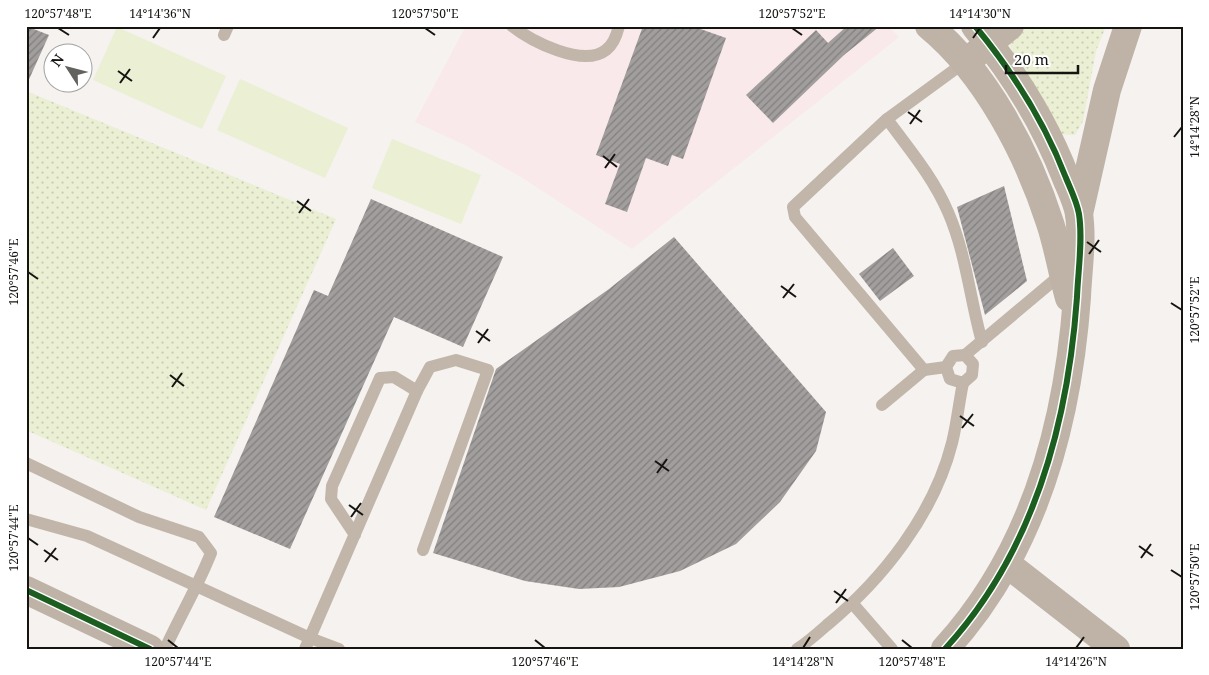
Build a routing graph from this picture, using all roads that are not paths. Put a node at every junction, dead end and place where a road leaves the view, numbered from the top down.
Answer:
1 (512, 26) edge
2 (619, 26) edge
3 (1010, 26) edge
4 (1128, 26) edge
5 (945, 31) edge
6 (982, 35) edge
7 (965, 62) junction
8 (887, 118) junction
9 (1079, 215) junction
10 (1070, 269) junction
11 (982, 342) junction
12 (965, 355) junction
13 (946, 367) junction
14 (924, 370) junction
15 (963, 383) junction
16 (417, 391) junction
17 (882, 405) dead end
18 (26, 462) edge
19 (26, 519) edge
20 (355, 535) junction
21 (423, 550) dead end
22 (1007, 564) junction
23 (198, 585) junction
24 (26, 590) edge
25 (853, 604) junction
26 (307, 643) edge
27 (150, 649) edge
28 (165, 649) edge
29 (339, 649) edge
30 (797, 649) edge
31 (892, 649) edge
32 (946, 649) edge
33 (1116, 649) edge

1 - 2 lane
3 - 6 street
4 - 9 street
5 - 7 street
6 - 7 street
6 - 9 street
7 - 8 lane
7 - 10 street
8 - 11 lane
8 - 14 lane
9 - 10 street
10 - 11 lane
10 - 22 street
11 - 12 lane
12 - 13 lane
12 - 15 lane
13 - 14 lane
13 - 15 lane
14 - 17 lane
15 - 25 lane
16 - 20 lane
16 - 20 lane
16 - 21 lane
18 - 23 lane
19 - 23 lane
20 - 26 lane
22 - 32 street
22 - 33 street
23 - 26 lane
23 - 28 lane
24 - 27 street
25 - 30 lane
25 - 31 lane
26 - 29 lane

